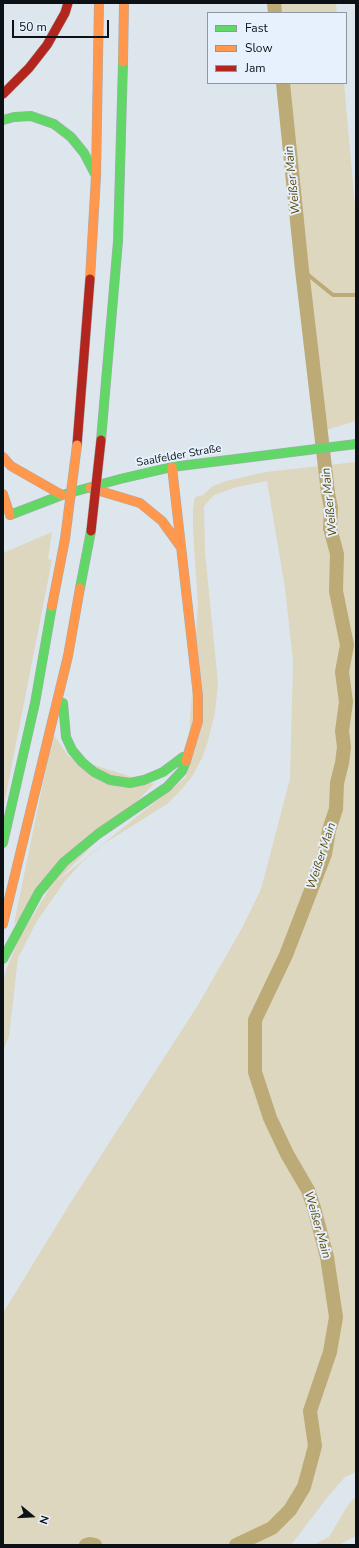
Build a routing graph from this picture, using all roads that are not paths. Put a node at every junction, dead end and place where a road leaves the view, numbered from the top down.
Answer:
1 (68, 3) edge
2 (99, 3) edge
3 (124, 3) edge
4 (3, 94) edge
5 (3, 120) edge
6 (96, 176) junction
7 (356, 444) edge
8 (3, 457) edge
9 (172, 467) junction
10 (90, 488) junction
11 (3, 494) edge
12 (62, 495) junction
13 (181, 547) junction
14 (68, 656) junction
15 (189, 753) junction
16 (3, 843) edge
17 (3, 924) edge
18 (3, 959) edge

1 - 4 main road
2 - 6 main road
3 - 14 main road, bridge
5 - 6 main road
6 - 16 main road, bridge
7 - 9 main road, Saalfelder Straße
8 - 12 main road
9 - 10 main road, Saalfelder Straße
9 - 13 main road
10 - 12 main road, Saalfelder Straße
10 - 13 main road
11 - 12 main road, Saalfelder Straße
13 - 15 main road
14 - 15 main road
14 - 17 main road
15 - 18 main road

